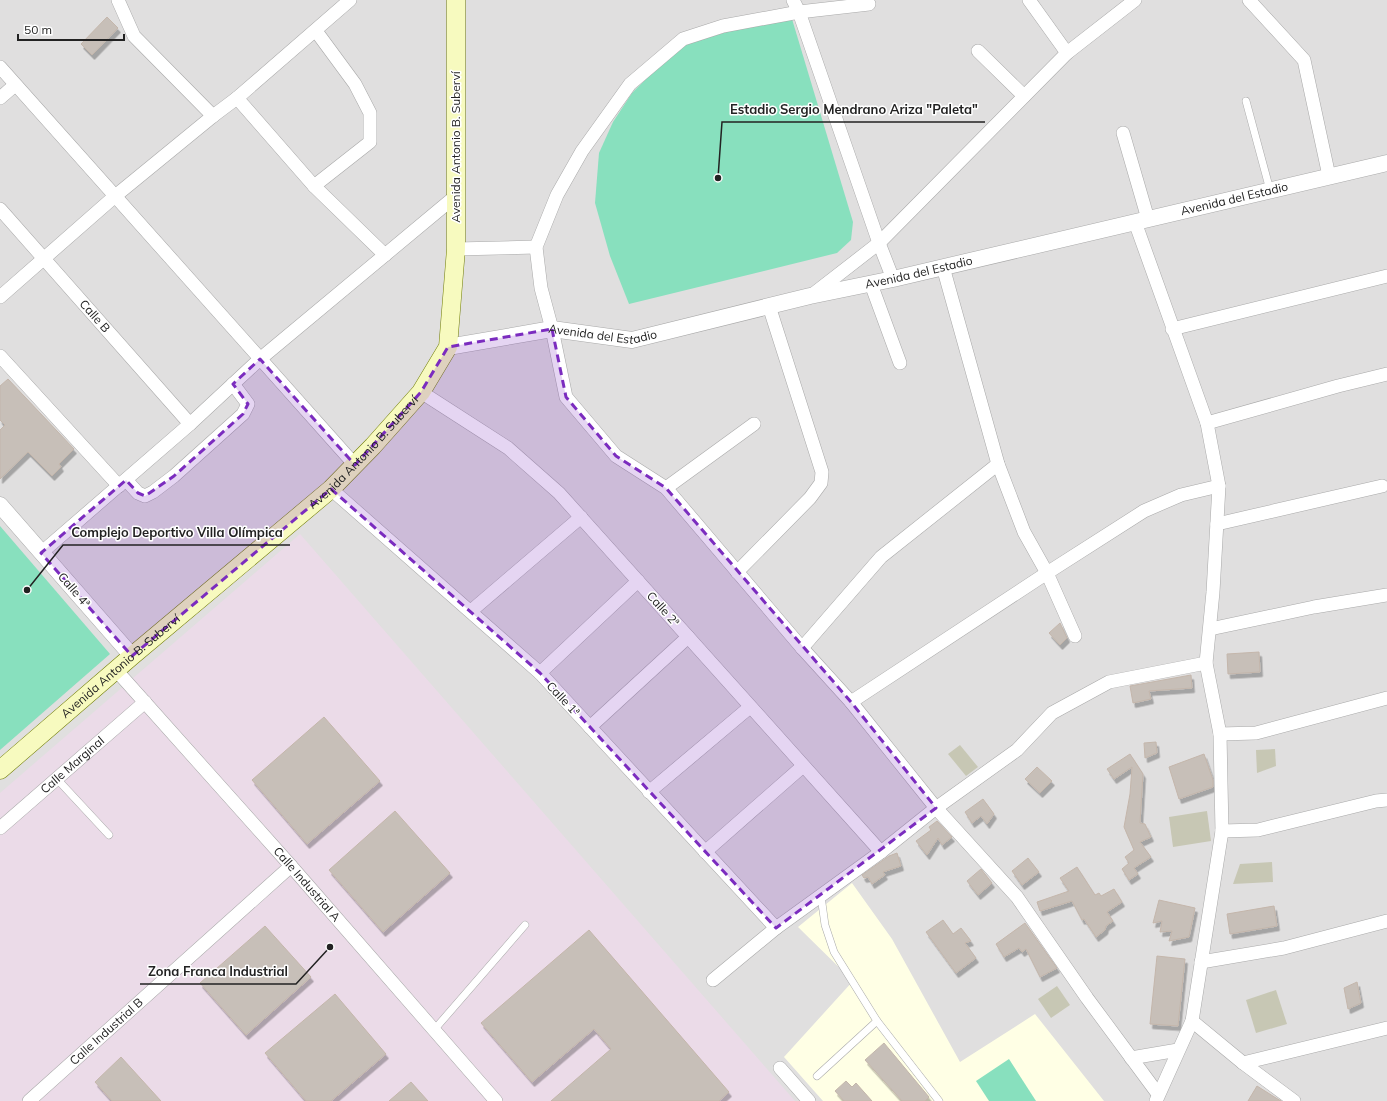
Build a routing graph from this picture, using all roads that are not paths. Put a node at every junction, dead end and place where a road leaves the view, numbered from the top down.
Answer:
1 (118, 0) edge
2 (350, 0) edge
3 (456, 0) edge
4 (793, 0) edge
5 (1029, 0) edge
6 (1135, 0) edge
7 (1249, 0) edge
8 (869, 4) dead end
9 (799, 12) junction
10 (316, 31) junction
11 (978, 51) dead end
12 (1067, 53) junction
13 (0, 67) edge
14 (15, 85) junction
15 (1024, 96) junction
16 (0, 98) edge
17 (237, 98) junction
18 (1246, 101) dead end
19 (213, 116) junction
20 (1123, 134) dead end
21 (1387, 163) edge
22 (1329, 176) junction
23 (314, 186) junction
24 (1270, 190) junction
25 (457, 195) junction
26 (114, 197) junction
27 (0, 209) edge
28 (1141, 220) junction
29 (879, 243) junction
30 (536, 247) junction
31 (456, 249) junction
32 (385, 255) junction
33 (44, 259) junction
34 (943, 267) junction
35 (1387, 276) edge
36 (893, 279) junction
37 (871, 284) junction
38 (810, 296) junction
39 (0, 297) edge
40 (770, 306) junction
41 (1172, 328) junction
42 (552, 329) junction
43 (448, 347) junction
44 (0, 356) edge
45 (260, 359) junction
46 (900, 363) dead end
47 (1387, 374) edge
48 (233, 384) junction
49 (421, 392) junction
50 (1207, 423) junction
51 (190, 424) junction
52 (754, 424) dead end
53 (998, 464) junction
54 (355, 465) junction
55 (122, 483) junction
56 (1219, 486) junction
57 (1382, 486) dead end
58 (666, 488) junction
59 (331, 489) junction
60 (0, 505) edge
61 (581, 517) junction
62 (1217, 524) junction
63 (41, 553) junction
64 (737, 572) junction
65 (1047, 573) junction
66 (638, 581) junction
67 (1387, 595) edge
68 (471, 611) junction
69 (1210, 629) junction
70 (1075, 636) dead end
71 (688, 637) junction
72 (802, 648) junction
73 (132, 656) junction
74 (1206, 663) junction
75 (116, 670) junction
76 (540, 673) junction
77 (1387, 698) edge
78 (145, 702) junction
79 (851, 702) junction
80 (750, 707) junction
81 (590, 727) junction
82 (1220, 734) junction
83 (803, 766) junction
84 (0, 770) edge
85 (57, 779) junction
86 (649, 792) junction
87 (1387, 800) edge
88 (936, 808) junction
89 (0, 828) edge
90 (1222, 831) junction
91 (109, 834) dead end
92 (705, 852) junction
93 (881, 852) junction
94 (291, 866) junction
95 (821, 896) junction
96 (1387, 921) edge
97 (525, 925) dead end
98 (776, 928) junction
99 (1201, 962) junction
100 (713, 980) dead end
101 (877, 1021) junction
102 (1192, 1021) junction
103 (1387, 1028) edge
104 (434, 1030) junction
105 (1178, 1050) junction
106 (1131, 1058) junction
107 (1243, 1063) junction
108 (780, 1068) dead end
109 (817, 1076) dead end
110 (1157, 1097) edge
111 (29, 1101) edge
112 (496, 1101) edge
113 (808, 1101) edge
114 (939, 1101) edge
115 (1294, 1101) edge

1 - 19 street
2 - 10 street
3 - 25 main road, Avenida Antonio B. Suberví
4 - 9 street
5 - 12 street
6 - 12 street
7 - 22 street
8 - 9 street
9 - 29 street
9 - 30 street
10 - 17 street
10 - 23 street
11 - 15 street
12 - 15 street
13 - 14 street
14 - 16 street
14 - 26 street
15 - 29 street
17 - 19 street
17 - 23 street
18 - 24 lane
19 - 26 street
20 - 28 street
21 - 22 street, Avenida del Estadio
22 - 24 street, Avenida del Estadio
23 - 32 street
24 - 28 street, Avenida del Estadio
25 - 31 main road, Avenida Antonio B. Suberví
25 - 32 street
26 - 33 street
26 - 45 street
27 - 33 street, Calle B
28 - 34 street, Avenida del Estadio
28 - 41 street
29 - 36 street
29 - 38 street
30 - 31 street
30 - 42 street
31 - 43 main road, Avenida Antonio B. Suberví
32 - 45 street
33 - 39 street
33 - 51 street, Calle B
34 - 36 street, Avenida del Estadio
34 - 53 street
35 - 41 street
36 - 37 street, Avenida del Estadio
37 - 38 street, Avenida del Estadio
37 - 46 street
38 - 40 street, Avenida del Estadio
40 - 42 street, Avenida del Estadio
40 - 64 street
41 - 50 street
42 - 43 street, Avenida del Estadio
42 - 58 street
43 - 49 main road, Avenida Antonio B. Suberví
44 - 55 street
45 - 48 street
45 - 54 street
47 - 50 street
48 - 51 street
48 - 55 street
49 - 54 main road, Avenida Antonio B. Suberví
49 - 61 street, Calle 2ª
50 - 56 street
51 - 55 street
52 - 58 street
53 - 65 street
53 - 72 street
54 - 59 main road, Avenida Antonio B. Suberví
55 - 63 street
56 - 62 street
56 - 65 street
57 - 62 street
58 - 64 street
59 - 68 street, Calle 1ª
59 - 73 main road, Avenida Antonio B. Suberví
60 - 63 street, Calle 4ª
61 - 66 street, Calle 2ª
61 - 68 street
62 - 69 street
63 - 73 street, Calle 4ª
64 - 72 street
65 - 70 street
65 - 79 street
66 - 71 street, Calle 2ª
66 - 76 street
67 - 69 street
68 - 76 street, Calle 1ª
69 - 74 street
71 - 80 street, Calle 2ª
71 - 81 street
72 - 79 street
73 - 75 main road, Avenida Antonio B. Suberví
74 - 82 street
74 - 88 street
75 - 78 street, Calle Industrial A
75 - 84 main road, Avenida Antonio B. Suberví
76 - 81 street, Calle 1ª
77 - 82 street
78 - 85 street, Calle Marginal
78 - 94 street, Calle Industrial A
79 - 88 street
80 - 83 street, Calle 2ª
80 - 86 street
81 - 86 street, Calle 1ª
82 - 90 street
83 - 92 street
83 - 93 street, Calle 2ª
85 - 89 street, Calle Marginal
85 - 91 lane
86 - 92 street, Calle 1ª
87 - 90 street
88 - 93 street
88 - 106 street
90 - 99 street
92 - 98 street, Calle 1ª
93 - 95 street
94 - 104 street, Calle Industrial A
94 - 111 street, Calle Industrial B
95 - 98 street
95 - 101 lane
96 - 99 street
97 - 104 lane
98 - 100 street
99 - 102 street
101 - 109 lane
101 - 114 lane
102 - 105 street
102 - 107 street
103 - 107 street
104 - 112 street, Calle Industrial A
105 - 106 street
105 - 110 street
106 - 110 street
107 - 115 street
108 - 113 street

